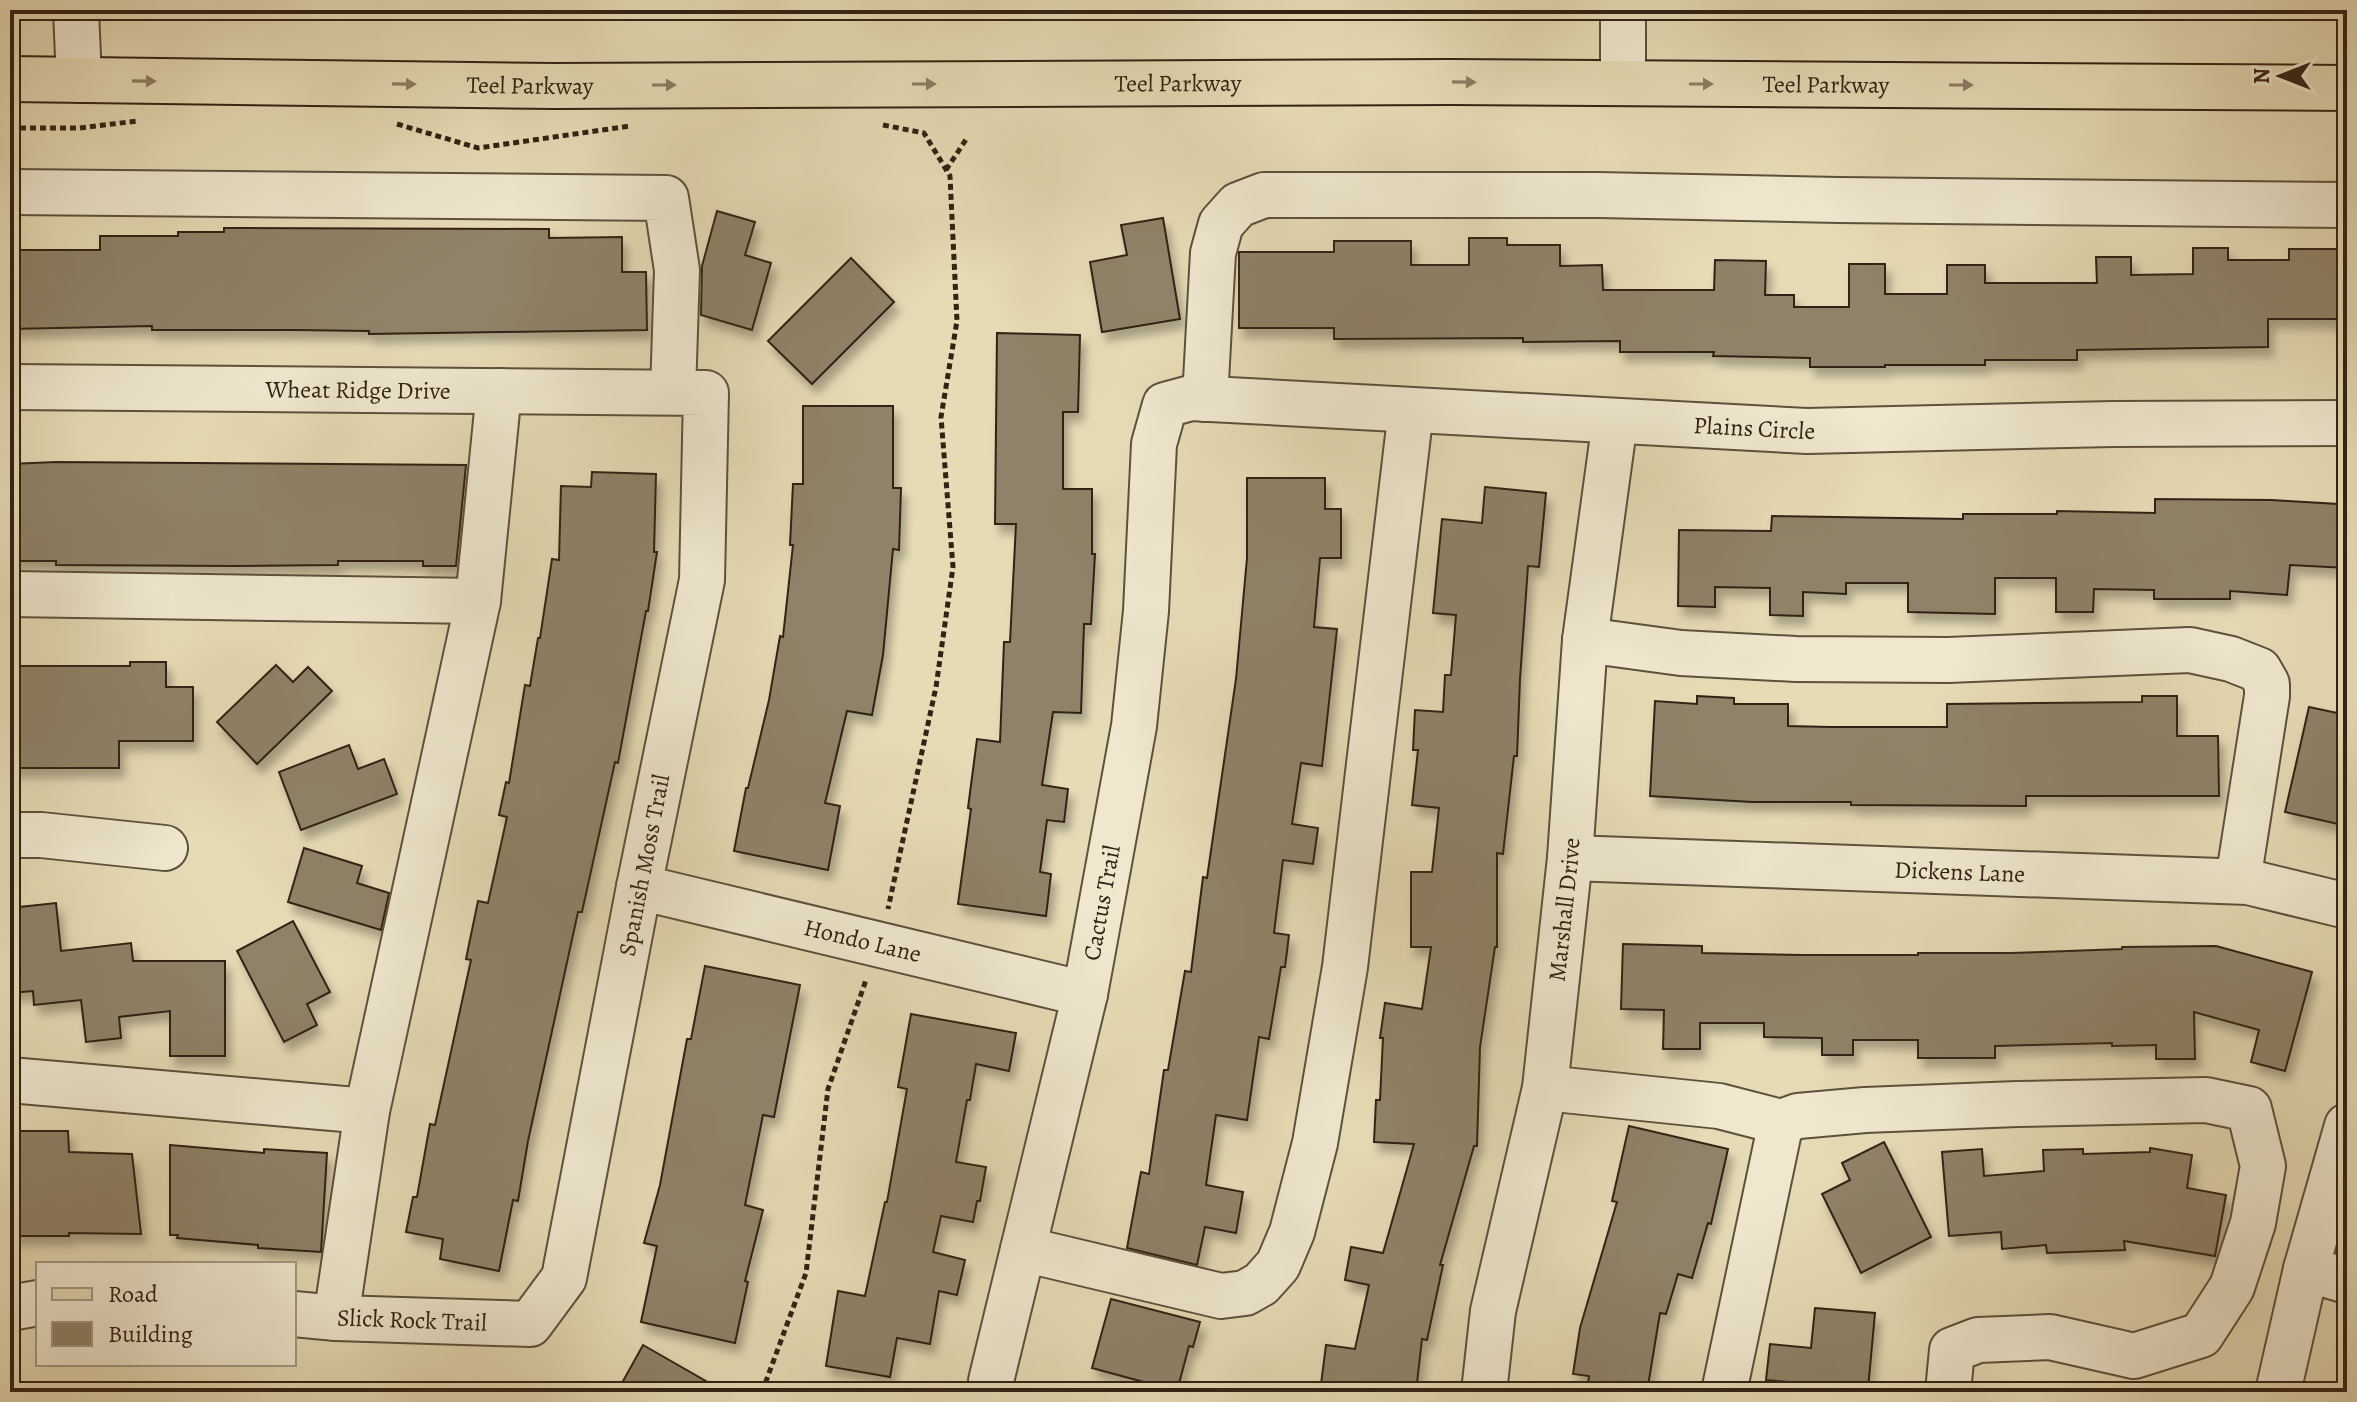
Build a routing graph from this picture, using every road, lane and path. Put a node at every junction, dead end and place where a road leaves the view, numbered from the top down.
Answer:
1 (76, 10) edge
2 (1623, 10) edge
3 (10, 79) edge
4 (79, 80) junction
5 (1623, 83) junction
6 (2347, 88) edge
7 (967, 138) dead end
8 (946, 170) dead end
9 (10, 192) edge
10 (2347, 205) edge
11 (10, 387) edge
12 (499, 391) junction
13 (690, 393) junction
14 (1185, 402) junction
15 (1411, 410) junction
16 (1615, 421) junction
17 (2347, 423) edge
18 (10, 594) edge
19 (478, 601) junction
20 (1585, 640) junction
21 (10, 835) edge
22 (165, 848) dead end
23 (1570, 858) junction
24 (2238, 881) junction
25 (639, 887) junction
26 (2347, 906) edge
27 (1085, 994) junction
28 (10, 1080) edge
29 (1545, 1088) junction
30 (367, 1111) junction
31 (1781, 1122) junction
32 (2347, 1126) edge
33 (1023, 1249) junction
34 (2327, 1275) edge
35 (36, 1303) edge
36 (10, 1308) edge
37 (315, 1316) edge
38 (530, 1324) joint
39 (991, 1392) edge
40 (1484, 1392) edge
41 (1724, 1392) edge
42 (1948, 1392) edge
43 (2278, 1392) edge

1 - 4 street
2 - 5 street
3 - 4 main road, Teel Parkway
4 -> 5 main road, Teel Parkway
5 -> 6 main road, Teel Parkway
7 - 8 path
9 - 13 street, Spanish Moss Trail
10 - 14 street, Cactus Trail
11 - 12 street, Wheat Ridge Drive
12 - 13 street, Wheat Ridge Drive
12 - 19 street
13 - 25 street, Spanish Moss Trail
14 - 15 street, Plains Circle
14 - 27 street, Cactus Trail
15 - 16 street, Plains Circle
15 - 33 street
16 - 17 street, Plains Circle
16 - 20 street, Marshall Drive
18 - 19 street
19 - 30 street
20 - 23 street, Marshall Drive
20 - 24 street
21 - 22 street
23 - 24 street, Dickens Lane
23 - 29 street, Marshall Drive
24 - 26 street, Dickens Lane
25 - 27 street, Hondo Lane
25 - 38 street, Spanish Moss Trail
27 - 33 street, Cactus Trail
28 - 30 street
29 - 31 street
29 - 40 street, Marshall Drive
30 - 37 street
31 - 41 street
31 - 42 street
32 - 34 street
33 - 39 street, Cactus Trail
34 - 43 street
35 - 36 street
37 - 38 street, Slick Rock Trail

